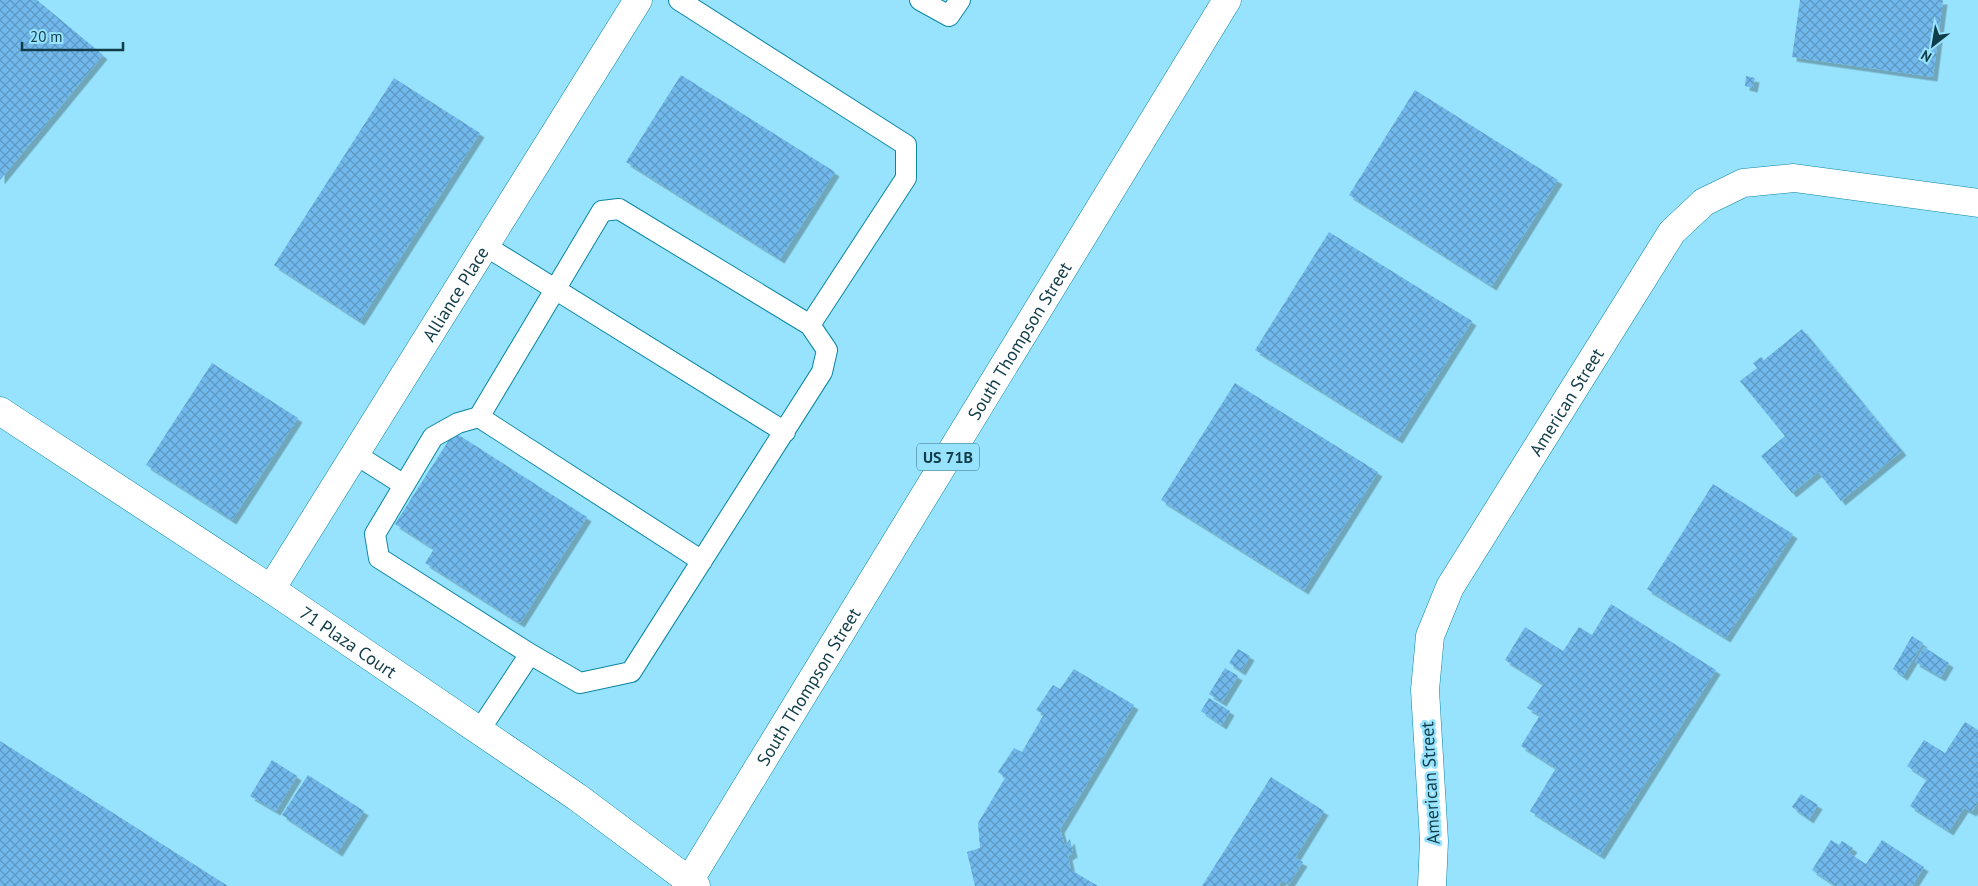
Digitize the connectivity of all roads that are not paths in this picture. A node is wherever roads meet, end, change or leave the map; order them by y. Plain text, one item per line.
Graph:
1 (638, 0) edge
2 (679, 0) edge
3 (920, 0) edge
4 (960, 0) edge
5 (1227, 0) edge
6 (1978, 203) edge
7 (484, 245) junction
8 (556, 288) junction
9 (810, 325) junction
10 (0, 411) edge
11 (479, 417) junction
12 (785, 432) junction
13 (355, 454) junction
14 (404, 485) junction
15 (702, 560) junction
16 (271, 589) junction
17 (530, 654) junction
18 (479, 731) junction
19 (691, 884) edge
20 (1432, 886) edge

1 - 7 main road, Alliance Place
2 - 9 lane
3 - 4 lane
5 - 19 main road, South Thompson Street / US 71B
6 - 20 main road, American Street
7 - 8 lane
7 - 13 main road, Alliance Place
8 - 9 lane
8 - 11 lane
8 - 12 lane
9 - 12 lane
10 - 16 main road, 71 Plaza Court
11 - 14 lane
11 - 15 lane
12 - 15 lane
13 - 14 lane
13 - 16 main road, Alliance Place
14 - 17 lane
15 - 17 lane
16 - 18 main road, 71 Plaza Court
17 - 18 lane
18 - 19 main road, 71 Plaza Court

